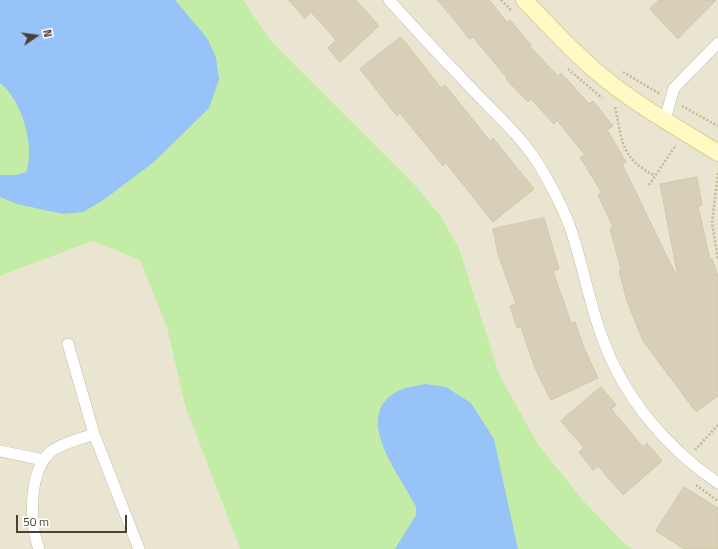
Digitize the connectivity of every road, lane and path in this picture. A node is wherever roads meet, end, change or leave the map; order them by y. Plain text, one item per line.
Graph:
1 (389, 0) edge
2 (527, 1) edge
3 (718, 44) edge
4 (617, 68) dead end
5 (670, 100) junction
6 (615, 107) dead end
7 (665, 119) junction
8 (718, 126) edge
9 (676, 145) dead end
10 (718, 154) edge
11 (718, 173) edge
12 (656, 176) junction
13 (649, 185) dead end
14 (718, 260) edge
15 (68, 344) dead end
16 (718, 425) edge
17 (94, 434) junction
18 (0, 451) edge
19 (687, 459) junction
20 (43, 460) junction
21 (692, 481) dead end
22 (718, 483) edge
23 (718, 501) edge
24 (39, 549) edge
25 (139, 549) edge

1 - 19 street
2 - 7 street
3 - 5 street
4 - 5 path
5 - 7 street
5 - 8 path
6 - 12 path
7 - 10 street
9 - 12 path
11 - 14 path
12 - 13 path
15 - 17 street
16 - 19 path
17 - 20 street
17 - 25 street
18 - 20 street
19 - 22 street
20 - 24 street
21 - 23 path

